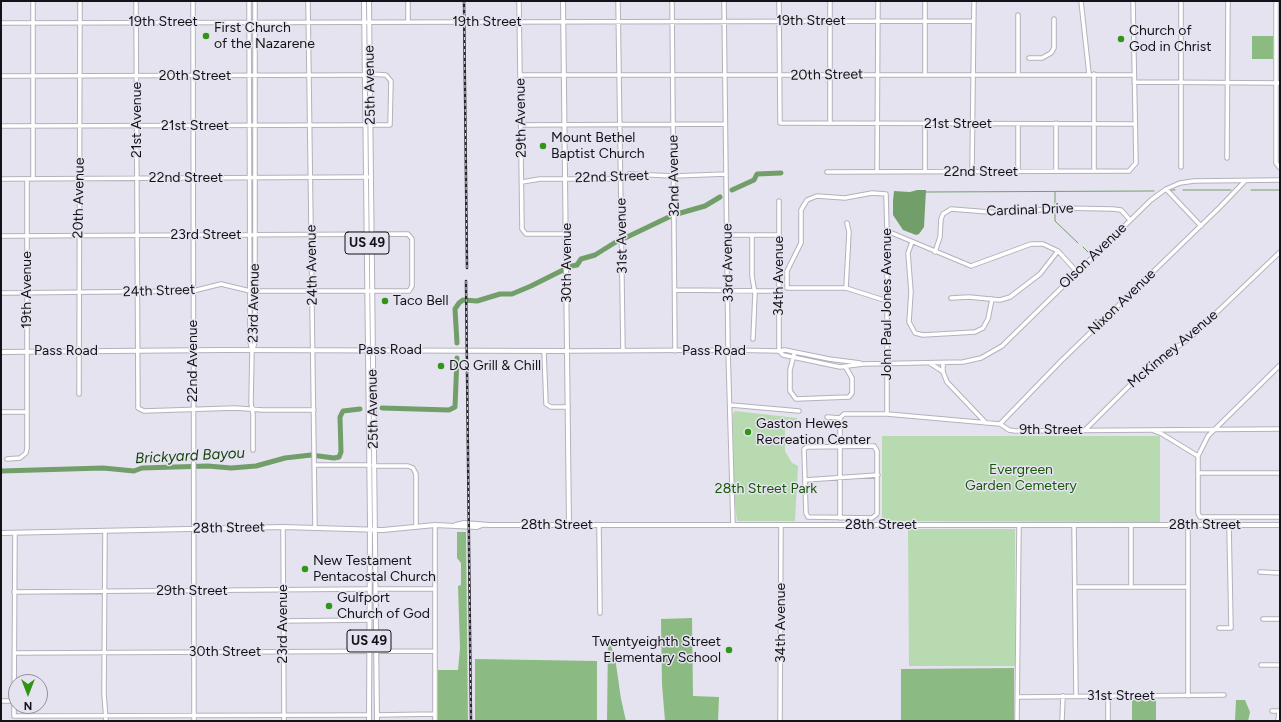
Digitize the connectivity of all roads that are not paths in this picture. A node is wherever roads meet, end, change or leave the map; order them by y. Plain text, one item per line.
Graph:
1 (33, 1) edge
2 (80, 1) edge
3 (136, 1) edge
4 (193, 1) edge
5 (249, 1) edge
6 (255, 1) edge
7 (308, 1) edge
8 (364, 1) edge
9 (368, 1) edge
10 (408, 1) edge
11 (519, 1) edge
12 (563, 1) edge
13 (618, 1) edge
14 (672, 1) edge
15 (724, 1) edge
16 (779, 1) edge
17 (830, 1) edge
18 (878, 1) edge
19 (925, 1) edge
20 (974, 1) edge
21 (1081, 1) edge
22 (1133, 1) edge
23 (1181, 1) edge
24 (1228, 1) edge
25 (1276, 1) edge
26 (1018, 15) dead end
27 (1054, 19) dead end
28 (830, 21) junction
29 (878, 21) junction
30 (925, 21) junction
31 (973, 21) junction
32 (136, 22) junction
33 (193, 22) junction
34 (250, 22) junction
35 (256, 22) junction
36 (308, 22) junction
37 (366, 22) junction
38 (408, 22) junction
39 (519, 22) junction
40 (564, 22) junction
41 (618, 22) junction
42 (672, 22) junction
43 (724, 22) junction
44 (779, 22) junction
45 (1, 23) edge
46 (33, 23) junction
47 (80, 23) junction
48 (1029, 58) dead end
49 (367, 74) junction
50 (830, 74) junction
51 (878, 74) junction
52 (925, 74) junction
53 (972, 74) junction
54 (1018, 74) junction
55 (1088, 74) junction
56 (1094, 74) junction
57 (309, 75) junction
58 (520, 75) junction
59 (565, 75) junction
60 (620, 75) junction
61 (672, 75) junction
62 (725, 75) junction
63 (780, 75) junction
64 (1134, 75) junction
65 (1, 76) edge
66 (33, 76) junction
67 (80, 76) junction
68 (136, 76) junction
69 (193, 76) junction
70 (250, 76) junction
71 (255, 76) junction
72 (1134, 82) junction
73 (1181, 83) junction
74 (1228, 83) junction
75 (1278, 83) edge
76 (830, 123) junction
77 (878, 123) junction
78 (1095, 123) junction
79 (673, 124) junction
80 (725, 124) junction
81 (925, 124) junction
82 (972, 124) junction
83 (1018, 124) junction
84 (1056, 124) junction
85 (1135, 124) junction
86 (310, 125) junction
87 (368, 125) junction
88 (390, 125) joint
89 (521, 125) junction
90 (565, 125) junction
91 (620, 125) junction
92 (647, 125) junction
93 (1, 126) edge
94 (33, 126) junction
95 (80, 126) junction
96 (137, 126) junction
97 (193, 126) junction
98 (250, 126) junction
99 (255, 126) junction
100 (647, 130) dead end
101 (1228, 158) dead end
102 (1181, 167) dead end
103 (1279, 168) edge
104 (1056, 171) junction
105 (1094, 171) junction
106 (827, 172) dead end
107 (877, 172) junction
108 (925, 172) junction
109 (972, 172) junction
110 (1018, 172) junction
111 (726, 174) junction
112 (674, 176) junction
113 (368, 177) junction
114 (28, 178) junction
115 (33, 178) junction
116 (79, 178) junction
117 (137, 178) junction
118 (193, 178) junction
119 (250, 178) junction
120 (255, 178) junction
121 (310, 178) junction
122 (621, 178) junction
123 (1, 179) edge
124 (566, 179) junction
125 (1280, 180) edge
126 (1245, 181) junction
127 (522, 182) junction
128 (1166, 189) junction
129 (779, 201) dead end
130 (1130, 220) junction
131 (847, 224) dead end
132 (1201, 226) junction
133 (887, 231) junction
134 (250, 234) junction
135 (255, 234) junction
136 (310, 234) junction
137 (369, 234) junction
138 (567, 234) junction
139 (78, 235) junction
140 (137, 235) junction
141 (193, 235) junction
142 (728, 235) junction
143 (752, 235) junction
144 (779, 235) junction
145 (1, 236) edge
146 (27, 236) junction
147 (912, 242) junction
148 (935, 252) junction
149 (1058, 252) junction
150 (1280, 252) edge
151 (1076, 272) junction
152 (846, 288) junction
153 (411, 289) joint
154 (675, 290) junction
155 (729, 290) junction
156 (754, 290) junction
157 (779, 290) junction
158 (250, 291) junction
159 (255, 291) junction
160 (312, 291) junction
161 (370, 291) junction
162 (79, 292) junction
163 (137, 292) junction
164 (193, 292) junction
165 (1, 293) edge
166 (27, 293) junction
167 (951, 298) dead end
168 (992, 299) junction
169 (887, 301) junction
170 (753, 339) dead end
171 (252, 350) junction
172 (313, 350) junction
173 (370, 350) junction
174 (675, 350) junction
175 (728, 350) junction
176 (27, 351) junction
177 (79, 351) junction
178 (137, 351) junction
179 (193, 351) junction
180 (544, 351) junction
181 (567, 351) junction
182 (623, 351) junction
183 (1, 352) edge
184 (779, 352) junction
185 (794, 352) junction
186 (793, 357) junction
187 (819, 357) junction
188 (818, 363) junction
189 (888, 363) junction
190 (928, 363) junction
191 (943, 363) junction
192 (863, 364) junction
193 (1280, 365) edge
194 (845, 366) junction
195 (943, 372) junction
196 (79, 394) dead end
197 (731, 405) junction
198 (568, 407) junction
199 (252, 409) junction
200 (314, 410) junction
201 (193, 411) junction
202 (1, 412) edge
203 (27, 412) junction
204 (799, 412) dead end
205 (887, 414) junction
206 (827, 417) dead end
207 (840, 418) junction
208 (986, 423) junction
209 (1000, 424) junction
210 (1150, 429) junction
211 (1215, 429) junction
212 (1280, 429) edge
213 (1085, 430) junction
214 (840, 446) junction
215 (253, 450) dead end
216 (1198, 456) junction
217 (7, 459) dead end
218 (314, 464) junction
219 (372, 466) junction
220 (1198, 473) junction
221 (1280, 473) edge
222 (878, 475) junction
223 (840, 477) junction
224 (805, 480) junction
225 (1280, 517) edge
226 (840, 518) junction
227 (435, 525) junction
228 (569, 525) junction
229 (599, 525) junction
230 (733, 525) junction
231 (781, 525) junction
232 (1074, 525) junction
233 (1131, 525) junction
234 (1188, 525) junction
235 (1229, 525) junction
236 (1280, 525) edge
237 (1019, 526) junction
238 (283, 527) junction
239 (416, 527) junction
240 (315, 528) junction
241 (193, 529) junction
242 (370, 529) junction
243 (375, 529) junction
244 (105, 531) junction
245 (1, 533) edge
246 (15, 533) junction
247 (1260, 572) dead end
248 (1280, 573) edge
249 (1075, 587) junction
250 (1131, 587) junction
251 (1188, 587) junction
252 (369, 589) junction
253 (376, 589) junction
254 (435, 589) junction
255 (283, 590) junction
256 (104, 591) junction
257 (194, 591) junction
258 (14, 592) junction
259 (600, 613) dead end
260 (1263, 619) dead end
261 (1280, 619) edge
262 (369, 620) junction
263 (284, 621) junction
264 (1219, 628) dead end
265 (435, 651) junction
266 (194, 652) junction
267 (284, 652) junction
268 (369, 652) junction
269 (377, 652) junction
270 (14, 653) junction
271 (104, 653) junction
272 (1261, 665) dead end
273 (1280, 665) edge
274 (14, 674) edge
275 (1224, 695) dead end
276 (1063, 696) junction
277 (1076, 696) junction
278 (1108, 696) junction
279 (1188, 696) junction
280 (1018, 697) junction
281 (1272, 711) dead end
282 (1279, 711) edge
283 (14, 714) edge
284 (435, 714) junction
285 (106, 715) junction
286 (194, 715) junction
287 (284, 715) junction
288 (369, 715) junction
289 (377, 715) junction
290 (106, 721) edge
291 (194, 721) edge
292 (284, 721) edge
293 (369, 721) edge
294 (377, 721) edge
295 (435, 721) edge
296 (780, 721) edge
297 (1018, 721) edge
298 (1062, 721) edge
299 (1108, 721) edge
300 (1278, 721) edge

1 - 46 street
2 - 47 street, 20th Avenue
3 - 32 street, 21st Avenue
4 - 33 street, 22nd Avenue
5 - 34 street, 23rd Avenue
6 - 35 street, 23rd Avenue
7 - 36 street, 24th Avenue
8 - 37 main road, 25th Avenue / US 49
9 - 37 main road, 25th Avenue / US 49
10 - 38 street
11 - 39 street, 29th Avenue
12 - 40 main road, 30th Avenue
13 - 41 street, 31st Avenue
14 - 42 street, 32nd Avenue
15 - 43 street, 33rd Avenue
16 - 44 street
17 - 28 street
18 - 29 street
19 - 30 street
20 - 31 street
21 - 55 street
22 - 64 street
23 - 73 street
24 - 74 street
25 - 75 street
26 - 54 street
27 - 48 street
28 - 29 street, 19th Street
28 - 44 street, 19th Street
28 - 50 street
29 - 30 street, 19th Street
29 - 51 street
30 - 31 street, 19th Street
30 - 52 street
31 - 53 street
32 - 33 street, 19th Street
32 - 47 street, 19th Street
32 - 68 street, 21st Avenue
33 - 34 street, 19th Street
33 - 69 street, 22nd Avenue
34 - 35 street, 19th Street
34 - 70 street, 23rd Avenue
35 - 36 street, 19th Street
35 - 71 street, 23rd Avenue
36 - 37 street, 19th Street
36 - 57 street, 24th Avenue
37 - 38 street, 19th Street
37 - 49 main road, 25th Avenue / US 49
38 - 39 street, 19th Street
39 - 40 street, 19th Street
39 - 58 street, 29th Avenue
40 - 41 street, 19th Street
40 - 59 main road, 30th Avenue
41 - 42 street, 19th Street
41 - 60 street, 31st Avenue
42 - 43 street, 19th Street
42 - 61 street, 32nd Avenue
43 - 44 street, 19th Street
43 - 62 street, 33rd Avenue
44 - 63 street
45 - 46 street, 19th Street
46 - 47 street, 19th Street
46 - 66 street
47 - 67 street, 20th Avenue
49 - 57 street, 20th Street
49 - 87 main road, 25th Avenue / US 49
49 - 88 street, 20th Street
50 - 51 street, 20th Street
50 - 63 street, 20th Street
50 - 76 street
51 - 52 street, 20th Street
51 - 77 street
52 - 53 street, 20th Street
53 - 54 street, 20th Street
53 - 82 street
54 - 55 street, 20th Street
55 - 56 street, 20th Street
56 - 64 street, 20th Street
56 - 78 street
57 - 71 street, 20th Street
57 - 86 street, 24th Avenue
58 - 59 street, 20th Street
58 - 89 street, 29th Avenue
59 - 60 street, 20th Street
59 - 90 main road, 30th Avenue
60 - 61 street, 20th Street
60 - 91 street, 31st Avenue
61 - 62 street, 20th Street
61 - 79 street, 32nd Avenue
62 - 63 street, 20th Street
62 - 80 street, 33rd Avenue
63 - 76 street, 21st Street
64 - 72 street
65 - 66 street, 20th Street
66 - 67 street, 20th Street
66 - 94 street
67 - 68 street, 20th Street
67 - 95 street, 20th Avenue
68 - 69 street, 20th Street
68 - 96 street, 21st Avenue
69 - 70 street, 20th Street
69 - 97 street, 22nd Avenue
70 - 71 street, 20th Street
70 - 98 street, 23rd Avenue
71 - 99 street, 23rd Avenue
72 - 73 street
72 - 85 street
73 - 74 street
73 - 102 street
74 - 75 street
74 - 101 street
75 - 103 street
76 - 77 street, 21st Street
77 - 81 street, 21st Street
77 - 107 street
78 - 84 street, 21st Street
78 - 85 street, 21st Street
78 - 105 street
79 - 80 street
79 - 92 street
79 - 112 street, 32nd Avenue
80 - 111 street, 33rd Avenue
81 - 82 street, 21st Street
81 - 108 street
82 - 83 street, 21st Street
82 - 109 street
83 - 84 street, 21st Street
83 - 110 street
84 - 104 street
85 - 105 street, 22nd Street
86 - 87 street, 21st Street
86 - 99 street, 21st Street
86 - 121 street, 24th Avenue
87 - 88 street, 21st Street
87 - 113 main road, 25th Avenue / US 49
89 - 90 street
89 - 127 street, 29th Avenue
90 - 91 street
90 - 124 main road, 30th Avenue
91 - 92 street
91 - 122 street, 31st Avenue
92 - 100 street
93 - 94 street, 21st Street
94 - 95 street, 21st Street
94 - 115 street
95 - 96 street, 21st Street
95 - 116 street, 20th Avenue
96 - 97 street, 21st Street
96 - 117 street, 21st Avenue
97 - 98 street, 21st Street
97 - 118 street, 22nd Avenue
98 - 99 street, 21st Street
98 - 119 street, 23rd Avenue
99 - 120 street, 23rd Avenue
104 - 105 street, 22nd Street
104 - 110 street, 22nd Street
106 - 107 street, 22nd Street
107 - 108 street, 22nd Street
108 - 109 street, 22nd Street
109 - 110 street, 22nd Street
111 - 112 street, 22nd Street
111 - 142 street, 33rd Avenue
112 - 122 street, 22nd Street
112 - 154 street, 32nd Avenue
113 - 121 street, 22nd Street
113 - 137 main road, 25th Avenue / US 49
114 - 115 street, 22nd Street
114 - 123 street, 22nd Street
114 - 146 street, 19th Avenue
115 - 116 street, 22nd Street
116 - 117 street, 22nd Street
116 - 139 street, 20th Avenue
117 - 118 street, 22nd Street
117 - 140 street, 21st Avenue
118 - 119 street, 22nd Street
118 - 141 street, 22nd Avenue
119 - 120 street, 22nd Street
119 - 134 street, 23rd Avenue
120 - 121 street, 22nd Street
120 - 135 street, 23rd Avenue
121 - 136 street, 24th Avenue
122 - 124 street, 22nd Street
122 - 182 street, 31st Avenue
124 - 127 street, 22nd Street
124 - 138 main road, 30th Avenue
125 - 126 street, Olson Avenue
126 - 128 street, Olson Avenue
126 - 132 street, Nixon Avenue
127 - 138 street, 29th Avenue
128 - 130 street, Olson Avenue
128 - 132 street
129 - 144 street, 34th Avenue
130 - 148 street, Cardinal Drive
130 - 151 street, Olson Avenue
131 - 152 street
132 - 209 street, Nixon Avenue
133 - 147 street
133 - 152 street, John Paul Jones Avenue
133 - 169 street, John Paul Jones Avenue
134 - 135 street, 23rd Street
134 - 141 street, 23rd Street
134 - 158 street, 23rd Avenue
135 - 136 street, 23rd Street
135 - 159 street, 23rd Avenue
136 - 137 street, 23rd Street
136 - 160 street, 24th Avenue
137 - 153 street, 23rd Street
137 - 161 main road, 25th Avenue / US 49
138 - 181 main road, 30th Avenue
139 - 140 street, 23rd Street
139 - 146 street, 23rd Street
139 - 162 street, 20th Avenue
140 - 141 street, 23rd Street
140 - 163 street, 21st Avenue
141 - 164 street, 22nd Avenue
142 - 143 street
142 - 155 street, 33rd Avenue
143 - 144 street
143 - 156 street
144 - 157 street, 34th Avenue
145 - 146 street, 23rd Street
146 - 166 street, 19th Avenue
147 - 148 street
147 - 168 street
148 - 149 street
149 - 151 street
149 - 168 street
150 - 213 street, McKinney Avenue
151 - 191 street, Olson Avenue
152 - 169 street
153 - 161 street, 24th Street
154 - 155 street
154 - 174 street, 32nd Avenue
155 - 156 street
155 - 175 street, 33rd Avenue
156 - 157 street
156 - 170 street
157 - 184 street, 34th Avenue
158 - 159 street, 24th Street
158 - 164 street, 24th Street
158 - 171 street, 23rd Avenue
159 - 160 street, 24th Street
159 - 171 street, 23rd Avenue
160 - 161 street, 24th Street
160 - 172 street, 24th Avenue
161 - 173 main road, 25th Avenue / US 49
162 - 163 street, 24th Street
162 - 166 street, 24th Street
162 - 177 street, 20th Avenue
163 - 164 street, 24th Street
163 - 178 street, 21st Avenue
164 - 179 street, 22nd Avenue
165 - 166 street, 24th Street
166 - 176 street, 19th Avenue
167 - 168 street
169 - 189 street, John Paul Jones Avenue
171 - 172 main road, Pass Road
171 - 179 main road, Pass Road
171 - 199 street
172 - 173 main road, Pass Road
172 - 200 street, 24th Avenue
173 - 180 main road, Pass Road
173 - 219 main road, 25th Avenue / US 49
174 - 175 street, Pass Road
174 - 182 street, Pass Road
175 - 184 street, Pass Road
175 - 197 street, 33rd Avenue
176 - 177 main road, Pass Road
176 - 183 main road, Pass Road
176 - 203 street, 19th Avenue
177 - 178 main road, Pass Road
177 - 196 street, 20th Avenue
178 - 179 main road, Pass Road
178 - 201 street, 21st Avenue
179 - 201 street, 22nd Avenue
180 - 181 main road, Pass Road
180 - 198 street
181 - 182 street, Pass Road
181 - 198 main road, 30th Avenue
184 - 185 street, Pass Road
184 - 186 street
185 - 186 street
185 - 187 street, Pass Road
186 - 188 street
186 - 194 street
187 - 188 street
187 - 192 street, Pass Road
188 - 194 street
189 - 190 street, Olson Avenue
189 - 192 street, Olson Avenue
189 - 205 street, John Paul Jones Avenue
190 - 191 street, Olson Avenue
190 - 195 street
191 - 195 street
192 - 194 street
193 - 211 street
195 - 208 street
197 - 204 street
197 - 230 street, 33rd Avenue
198 - 228 main road, 30th Avenue
199 - 200 street
199 - 201 street
199 - 215 street
200 - 218 street, 24th Avenue
201 - 241 street, 22nd Avenue
202 - 203 street
203 - 217 street, 19th Avenue
205 - 207 street, 9th Street
205 - 208 street, 9th Street
206 - 207 street, 9th Street
207 - 214 street
208 - 209 street, 9th Street
209 - 213 street, 9th Street
210 - 211 street, 9th Street
210 - 213 street, 9th Street
210 - 216 street
211 - 212 street, 9th Street
211 - 216 street
214 - 222 street
214 - 223 street
214 - 224 street
216 - 220 street
218 - 219 street
218 - 240 street, 24th Avenue
219 - 239 street
219 - 242 main road, 25th Avenue / US 49
219 - 243 main road, 25th Avenue / US 49
220 - 221 street
220 - 225 street
222 - 223 street
222 - 226 street
223 - 224 street
223 - 226 street
224 - 226 street
227 - 228 main road, 28th Street
227 - 239 main road, 28th Street
227 - 254 street
228 - 229 main road, 28th Street
229 - 230 main road, 28th Street
229 - 259 street
230 - 231 main road, 28th Street
231 - 237 main road, 28th Street
231 - 296 street, 34th Avenue
232 - 233 main road, 28th Street
232 - 237 main road, 28th Street
232 - 249 street
233 - 234 main road, 28th Street
233 - 250 street
234 - 235 main road, 28th Street
234 - 251 street
235 - 236 main road, 28th Street
235 - 264 street
237 - 280 street
238 - 240 main road, 28th Street
238 - 241 main road, 28th Street
238 - 255 street, 23rd Avenue
239 - 243 main road, 28th Street
240 - 242 main road, 28th Street
241 - 244 main road, 28th Street
241 - 257 street, 22nd Avenue
242 - 243 main road, 28th Street
242 - 252 main road, 25th Avenue / US 49
243 - 253 main road, 25th Avenue / US 49
244 - 246 main road, 28th Street
244 - 256 street
245 - 246 main road, 28th Street
246 - 258 street
247 - 248 street
249 - 250 street
249 - 277 street
250 - 251 street
251 - 279 street
252 - 255 street, 29th Street
252 - 262 main road, 25th Avenue / US 49
253 - 254 street
253 - 269 main road, 25th Avenue / US 49
254 - 265 street
255 - 257 street, 29th Street
255 - 263 street, 23rd Avenue
256 - 257 street, 29th Street
256 - 258 street, 29th Street
256 - 271 street
257 - 266 street, 22nd Avenue
258 - 270 street
260 - 261 street
262 - 263 street
262 - 268 main road, 25th Avenue / US 49
263 - 267 street, 23rd Avenue
265 - 269 street, 30th Street
265 - 284 street
266 - 267 street, 30th Street
266 - 271 street, 30th Street
266 - 286 street, 22nd Avenue
267 - 268 street, 30th Street
267 - 287 street, 23rd Avenue
268 - 269 street, 30th Street
268 - 288 main road, 25th Avenue / US 49
269 - 289 main road, 25th Avenue / US 49
270 - 271 street, 30th Street
270 - 274 street
271 - 285 street
272 - 273 street
275 - 279 street, 31st Street
276 - 277 street, 31st Street
276 - 280 street, 31st Street
276 - 298 street
277 - 278 street, 31st Street
278 - 279 street, 31st Street
278 - 299 street
280 - 297 street
281 - 282 street
282 - 300 street
283 - 285 street
284 - 289 street
284 - 295 street
285 - 286 street
285 - 290 street
286 - 287 street
286 - 291 street, 22nd Avenue
287 - 288 street
287 - 292 street, 23rd Avenue
288 - 293 main road, 25th Avenue / US 49
289 - 294 main road, 25th Avenue / US 49

